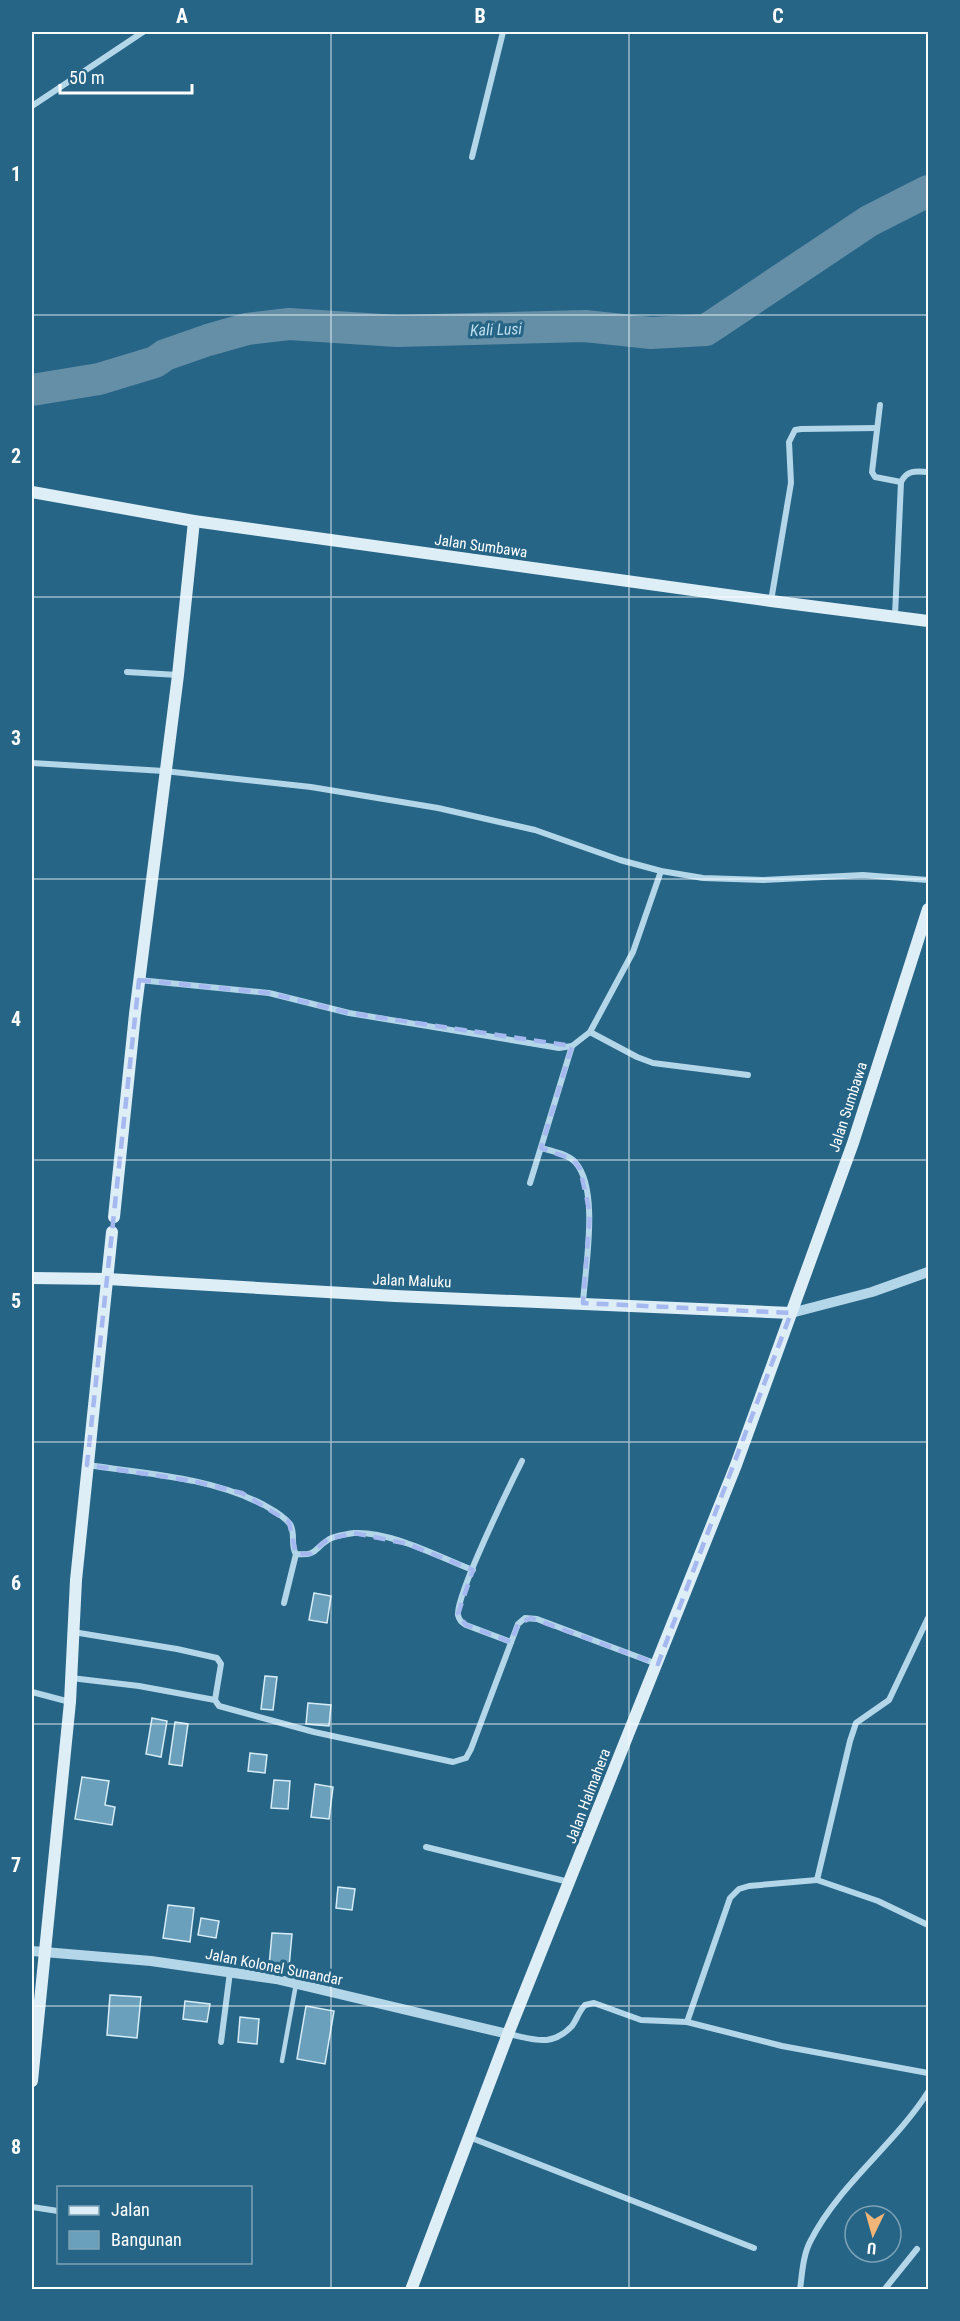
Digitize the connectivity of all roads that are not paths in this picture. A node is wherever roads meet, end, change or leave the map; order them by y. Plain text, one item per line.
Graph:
1 (143, 32) edge
2 (502, 32) edge
3 (32, 106) edge
4 (472, 157) dead end
5 (880, 405) dead end
6 (877, 428) junction
7 (928, 472) edge
8 (901, 482) junction
9 (32, 492) edge
10 (194, 521) junction
11 (771, 601) junction
12 (895, 616) junction
13 (928, 621) edge
14 (127, 672) dead end
15 (178, 675) junction
16 (32, 763) edge
17 (164, 771) junction
18 (661, 872) junction
19 (928, 880) edge
20 (928, 909) edge
21 (140, 980) junction
22 (590, 1032) junction
23 (572, 1046) junction
24 (748, 1075) dead end
25 (541, 1148) junction
26 (530, 1183) dead end
27 (114, 1217) joint
28 (112, 1232) joint
29 (928, 1272) edge
30 (32, 1278) edge
31 (108, 1279) junction
32 (583, 1303) junction
33 (791, 1313) junction
34 (522, 1461) dead end
35 (87, 1465) junction
36 (296, 1554) junction
37 (473, 1570) junction
38 (284, 1603) dead end
39 (928, 1618) edge
40 (73, 1632) junction
41 (511, 1642) junction
42 (657, 1664) junction
43 (71, 1678) junction
44 (32, 1692) edge
45 (215, 1700) junction
46 (70, 1702) junction
47 (426, 1847) dead end
48 (816, 1880) junction
49 (569, 1882) junction
50 (928, 1925) edge
51 (32, 1951) edge
52 (46, 1953) junction
53 (230, 1972) junction
54 (296, 1984) junction
55 (687, 2022) junction
56 (508, 2034) junction
57 (221, 2042) dead end
58 (282, 2061) dead end
59 (928, 2073) edge
60 (32, 2081) edge
61 (928, 2092) edge
62 (468, 2137) junction
63 (32, 2207) edge
64 (57, 2211) edge
65 (754, 2248) dead end
66 (917, 2249) dead end
67 (411, 2289) edge
68 (800, 2289) edge
69 (884, 2289) edge

1 - 3 street
2 - 4 street
5 - 6 street
6 - 8 street
6 - 11 street
7 - 8 street
8 - 12 street
9 - 10 main road, Jalan Sumbawa
10 - 11 main road, Jalan Sumbawa
10 - 15 main road
11 - 12 main road, Jalan Sumbawa
12 - 13 main road, Jalan Sumbawa
14 - 15 street
15 - 17 main road
16 - 17 street
17 - 18 street
17 - 21 main road
18 - 19 street
18 - 22 street
20 - 33 main road, Jalan Sumbawa
21 - 23 street
21 - 27 main road
22 - 23 street
22 - 24 street
23 - 25 street
25 - 26 street
25 - 32 street
27 - 28 street
28 - 31 main road
29 - 33 street
30 - 31 main road, Jalan Maluku
31 - 32 main road, Jalan Maluku
31 - 35 main road
32 - 33 main road, Jalan Maluku
33 - 42 main road, Jalan Halmahera
34 - 37 street
35 - 36 street
35 - 40 main road
36 - 37 street
36 - 38 street
37 - 41 street
39 - 48 street
40 - 43 main road
40 - 45 street
41 - 42 street
41 - 45 street
42 - 49 main road, Jalan Halmahera
43 - 45 street
43 - 46 main road
44 - 46 street
46 - 52 main road
47 - 49 street
48 - 50 street
48 - 55 street
49 - 56 main road, Jalan Halmahera
51 - 52 street, Jalan Kolonel Sunandar
52 - 53 street, Jalan Kolonel Sunandar
52 - 60 main road
53 - 54 street, Jalan Kolonel Sunandar
53 - 57 street
54 - 56 street, Jalan Kolonel Sunandar
54 - 58 lane
55 - 56 street
55 - 59 street
56 - 62 main road, Jalan Halmahera
61 - 68 street
62 - 65 street
62 - 67 main road, Jalan Halmahera
63 - 64 street
66 - 69 street

